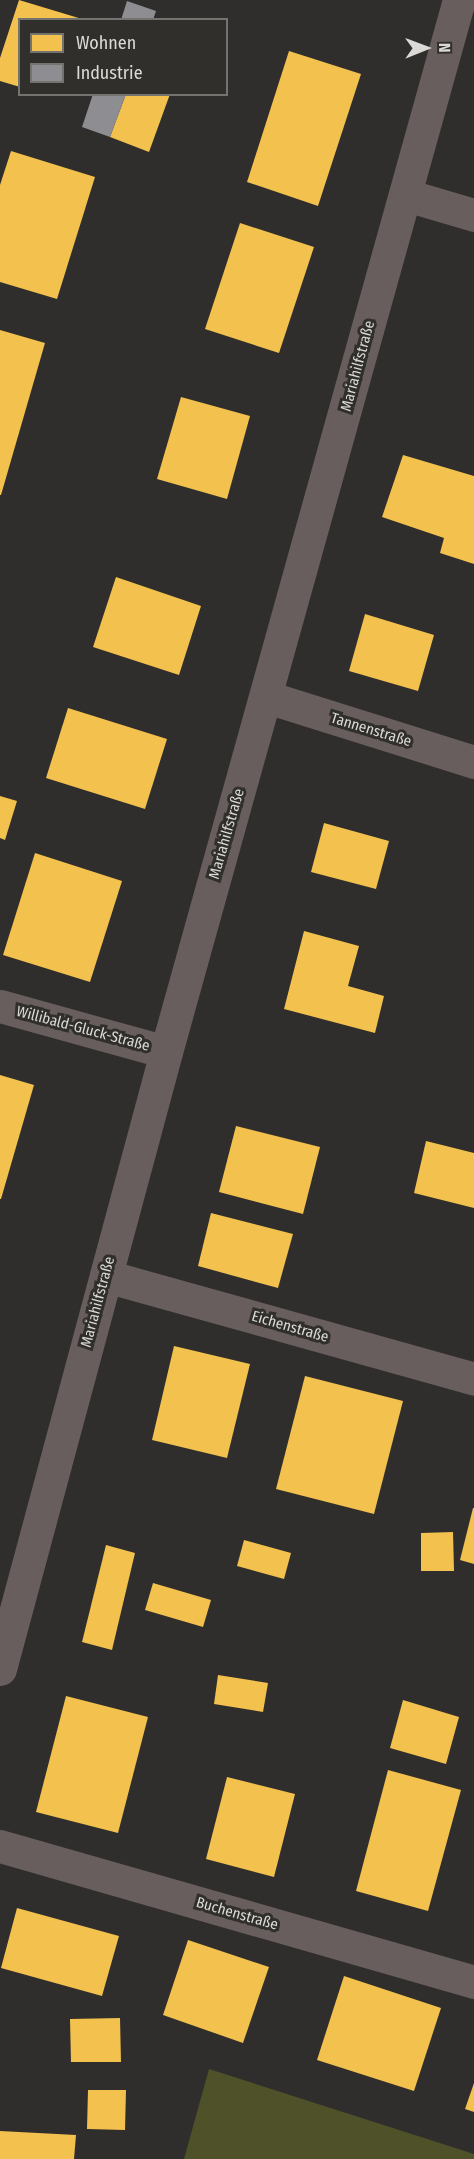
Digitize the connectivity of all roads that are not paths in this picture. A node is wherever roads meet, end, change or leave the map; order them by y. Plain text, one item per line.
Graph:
1 (459, 0) edge
2 (406, 195) junction
3 (474, 214) edge
4 (267, 697) junction
5 (474, 762) edge
6 (0, 1006) edge
7 (166, 1052) junction
8 (105, 1276) junction
9 (474, 1379) edge
10 (0, 1669) edge
11 (0, 1845) edge
12 (474, 1982) edge

1 - 2 street, Mariahilfstraße
2 - 3 street
2 - 4 street, Mariahilfstraße
4 - 5 street, Tannenstraße
4 - 7 street, Mariahilfstraße
6 - 7 street, Willibald-Gluck-Straße
7 - 8 street, Mariahilfstraße
8 - 9 street, Eichenstraße
8 - 10 street, Mariahilfstraße
11 - 12 street, Buchenstraße

